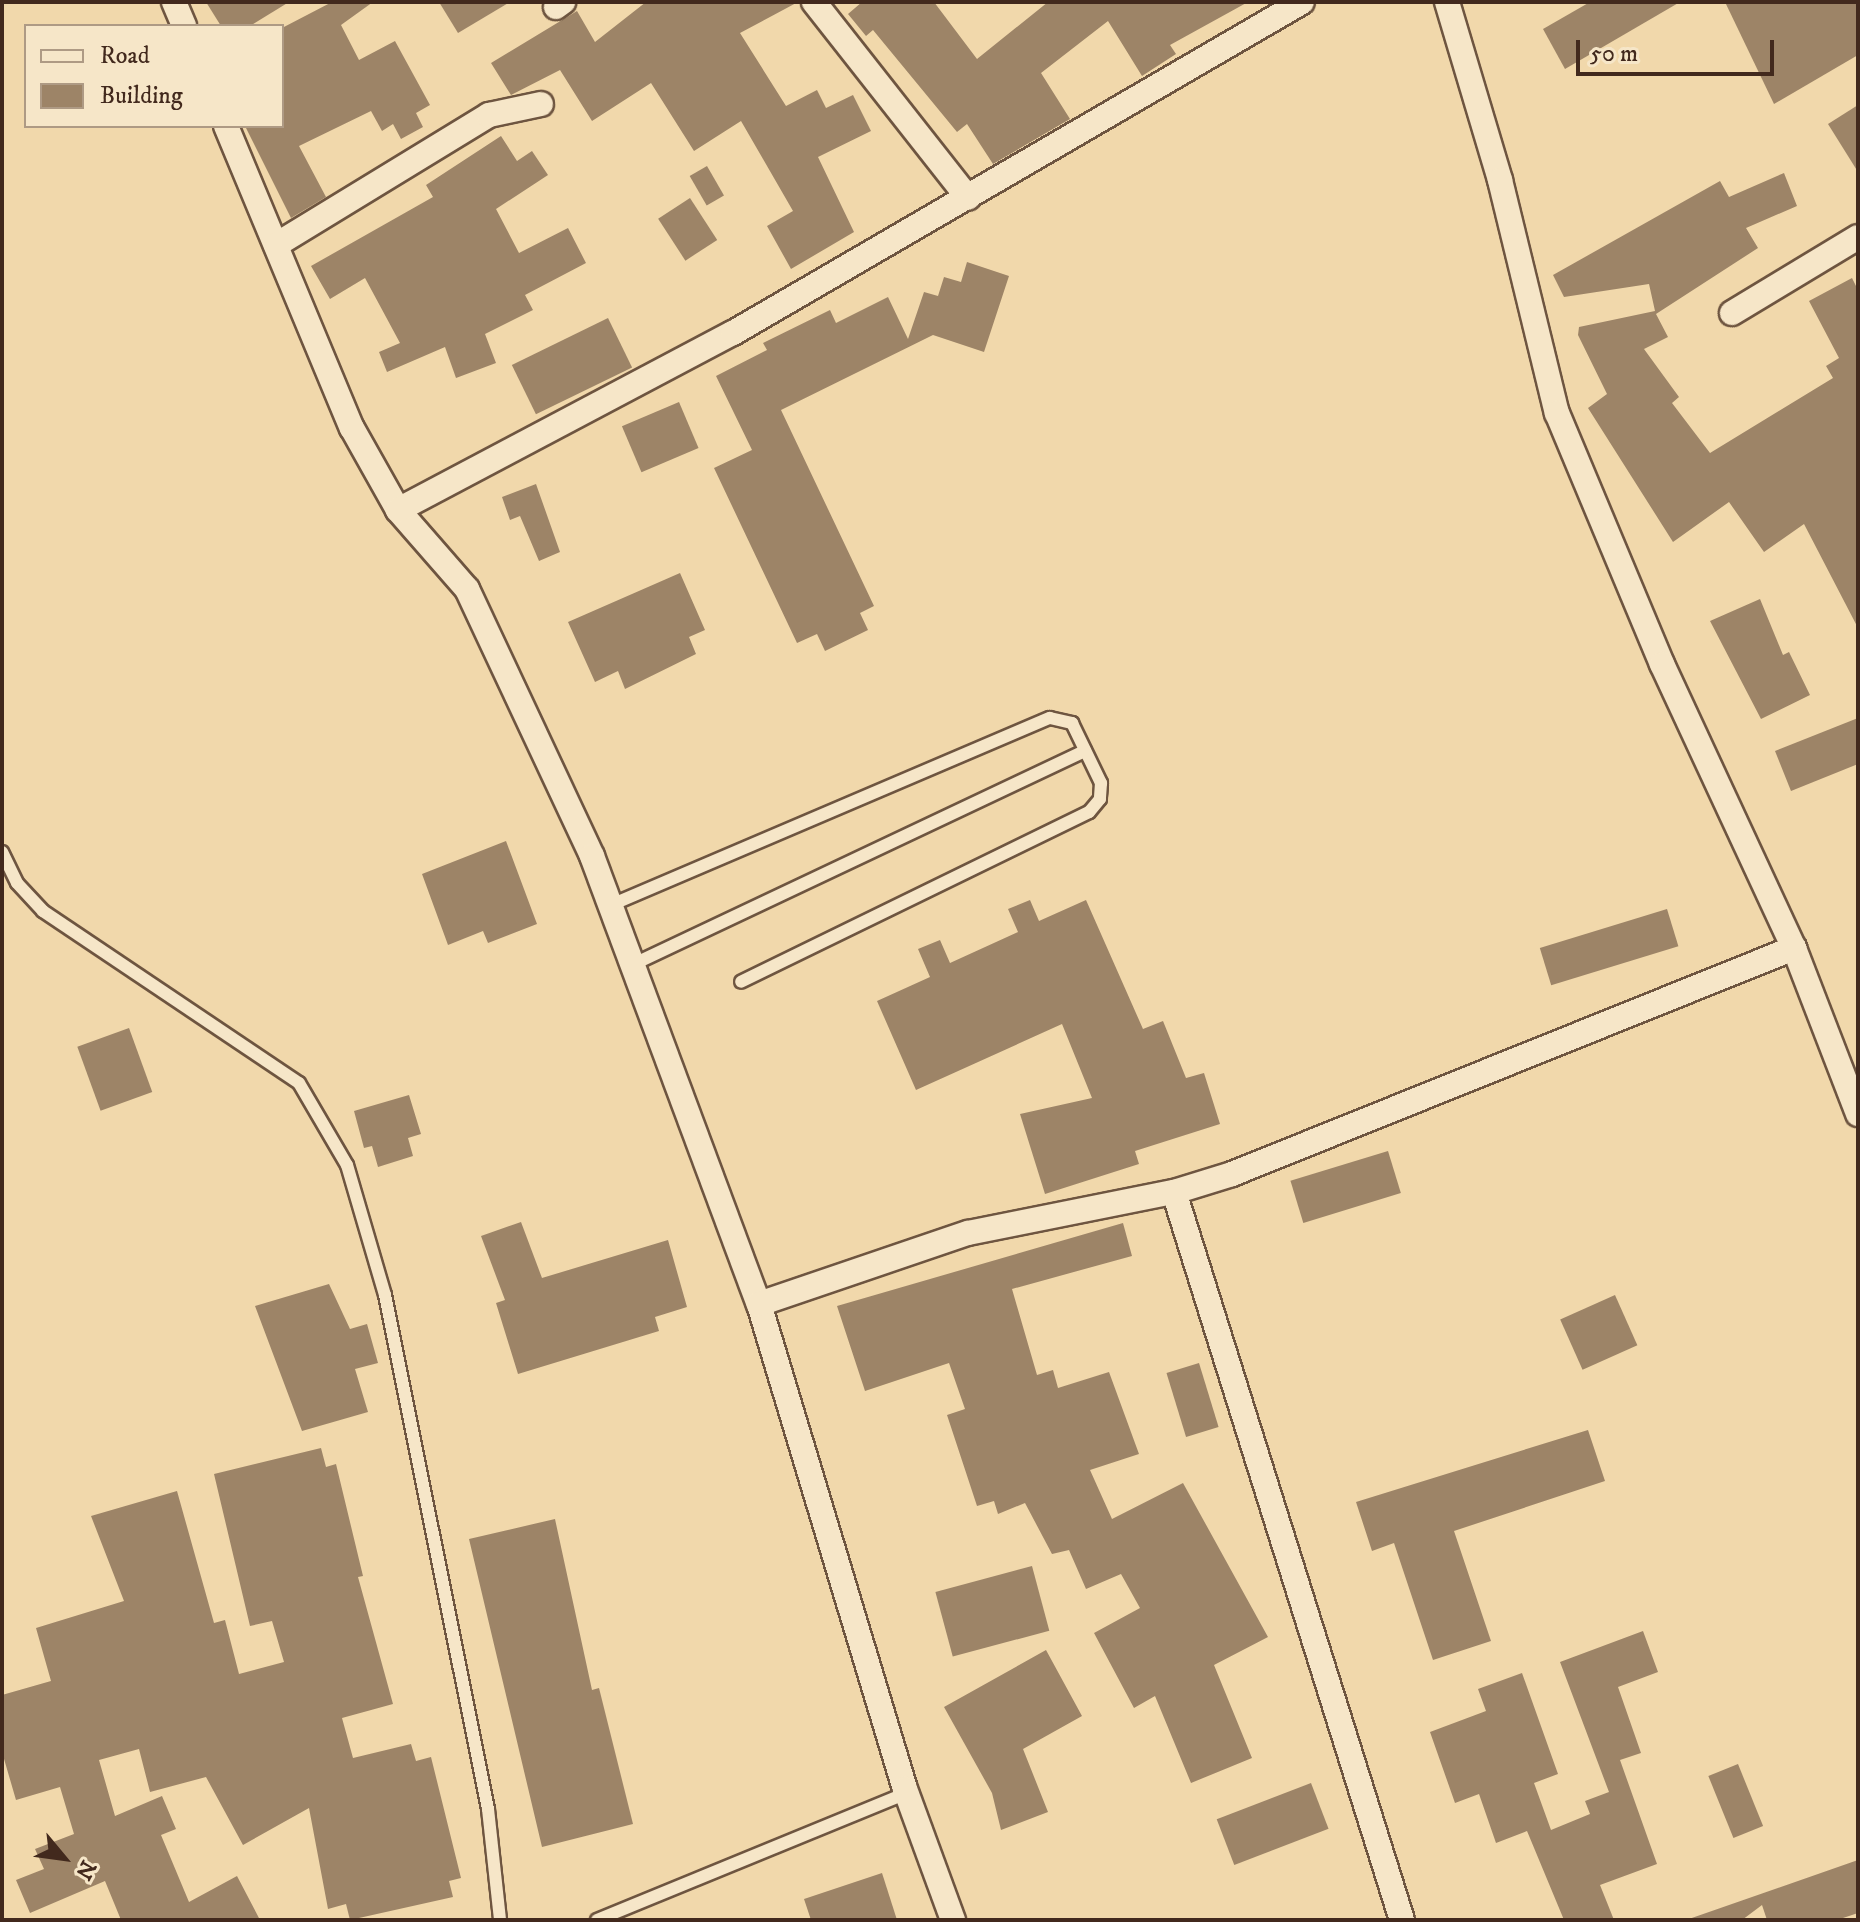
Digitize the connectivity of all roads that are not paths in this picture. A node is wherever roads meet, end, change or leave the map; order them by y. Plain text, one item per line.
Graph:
1 (174, 2) edge
2 (814, 2) edge
3 (1302, 2) edge
4 (1447, 2) edge
5 (183, 24) edge
6 (541, 104) dead end
7 (227, 128) edge
8 (968, 198) junction
9 (1856, 244) edge
10 (276, 245) junction
11 (1732, 313) dead end
12 (398, 510) junction
13 (1085, 751) junction
14 (2, 852) edge
15 (611, 905) junction
16 (1794, 948) junction
17 (634, 964) junction
18 (741, 982) dead end
19 (1858, 1114) edge
20 (1174, 1192) junction
21 (759, 1304) junction
22 (907, 1793) junction
23 (500, 1920) edge
24 (597, 1920) edge
25 (953, 1920) edge
26 (1402, 1920) edge

1 - 5 street
2 - 8 street
3 - 8 street
4 - 16 street
6 - 10 street
7 - 10 street
8 - 12 street
9 - 11 street
10 - 12 street
12 - 15 street
13 - 15 lane
13 - 17 lane
13 - 18 lane
14 - 23 lane
15 - 17 street
16 - 19 street
16 - 20 street
17 - 21 street
20 - 21 street
20 - 26 street
21 - 22 street
22 - 24 lane
22 - 25 street

